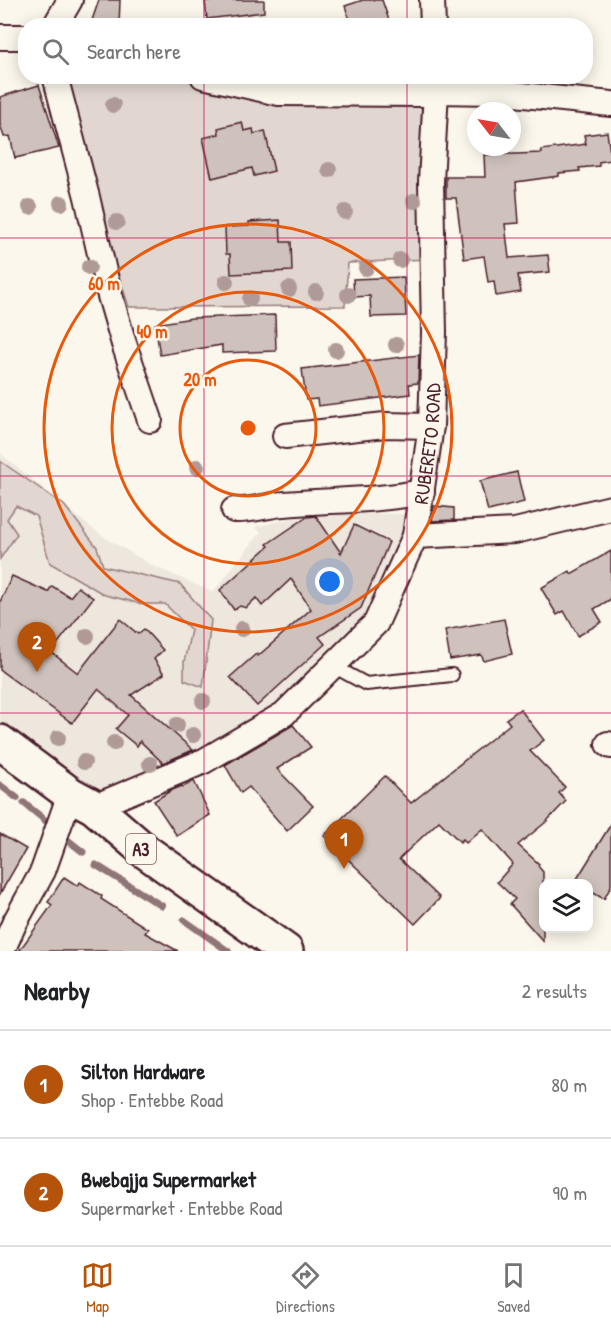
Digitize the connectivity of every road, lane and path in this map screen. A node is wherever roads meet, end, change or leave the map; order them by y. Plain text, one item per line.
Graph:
1 (70, 0) edge
2 (432, 0) edge
3 (60, 18) edge
4 (433, 18) edge
5 (0, 37) edge
6 (18, 37) edge
7 (57, 84) edge
8 (239, 84) edge
9 (436, 84) edge
10 (611, 104) edge
11 (150, 420) dead end
12 (431, 426) junction
13 (285, 436) dead end
14 (422, 492) junction
15 (611, 508) edge
16 (234, 510) dead end
17 (415, 536) junction
18 (333, 666) junction
19 (452, 675) dead end
20 (0, 742) edge
21 (82, 800) junction
22 (2, 951) edge
23 (286, 951) edge

1 - 3 street
2 - 4 street
5 - 6 street
7 - 11 street
8 - 9 street
9 - 10 street
9 - 12 street, RUBERETO ROAD
12 - 13 street
12 - 14 street, RUBERETO ROAD
14 - 16 street
14 - 17 street, RUBERETO ROAD
15 - 17 street
17 - 18 street, RUBERETO ROAD
18 - 19 lane
18 - 21 street, RUBERETO ROAD
20 - 21 main road, A3
21 - 22 street
21 - 23 main road, A3

